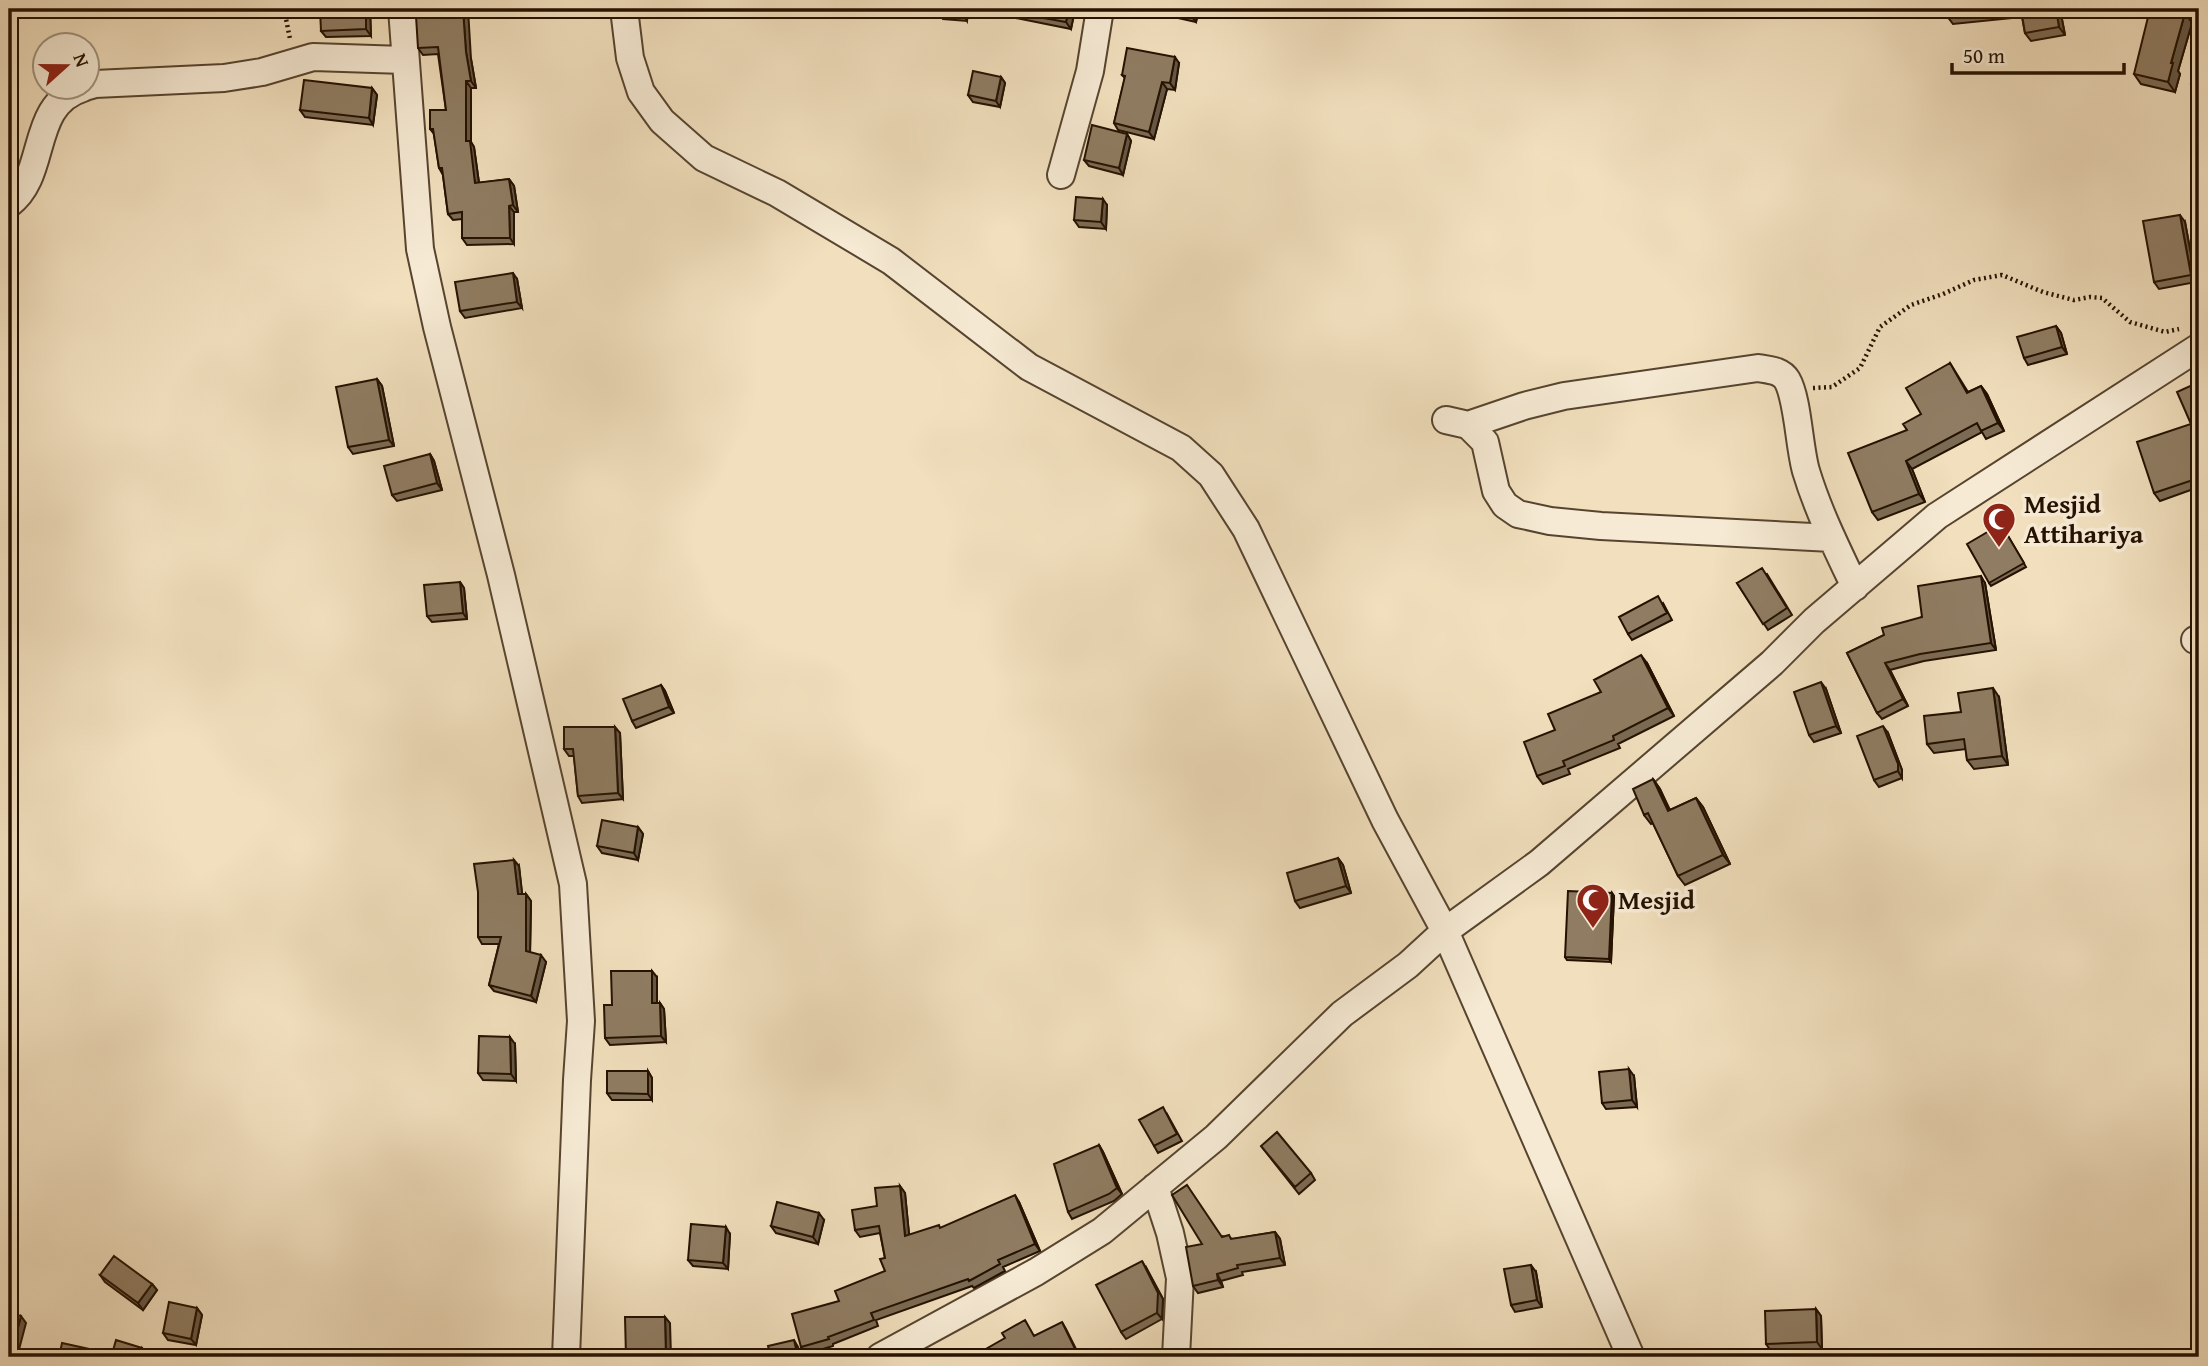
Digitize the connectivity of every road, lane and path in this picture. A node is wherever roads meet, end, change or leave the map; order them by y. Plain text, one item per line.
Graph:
1 (284, 9) edge
2 (402, 9) edge
3 (624, 9) edge
4 (1100, 9) edge
5 (404, 60) junction
6 (295, 61) junction
7 (102, 84) edge
8 (58, 102) edge
9 (1062, 175) dead end
10 (9, 204) edge
11 (2194, 338) edge
12 (1791, 390) junction
13 (1832, 538) junction
14 (1854, 587) junction
15 (1445, 931) junction
16 (1155, 1187) junction
17 (566, 1357) edge
18 (880, 1357) edge
19 (1176, 1357) edge
20 (1632, 1357) edge

1 - 6 path
2 - 5 street
3 - 15 street
4 - 9 street
5 - 6 street
5 - 17 street
6 - 7 street
8 - 10 street
11 - 12 path
11 - 14 street
12 - 13 street
12 - 13 street
13 - 14 street
14 - 15 street
15 - 16 street
15 - 20 street
16 - 18 street
16 - 19 street

